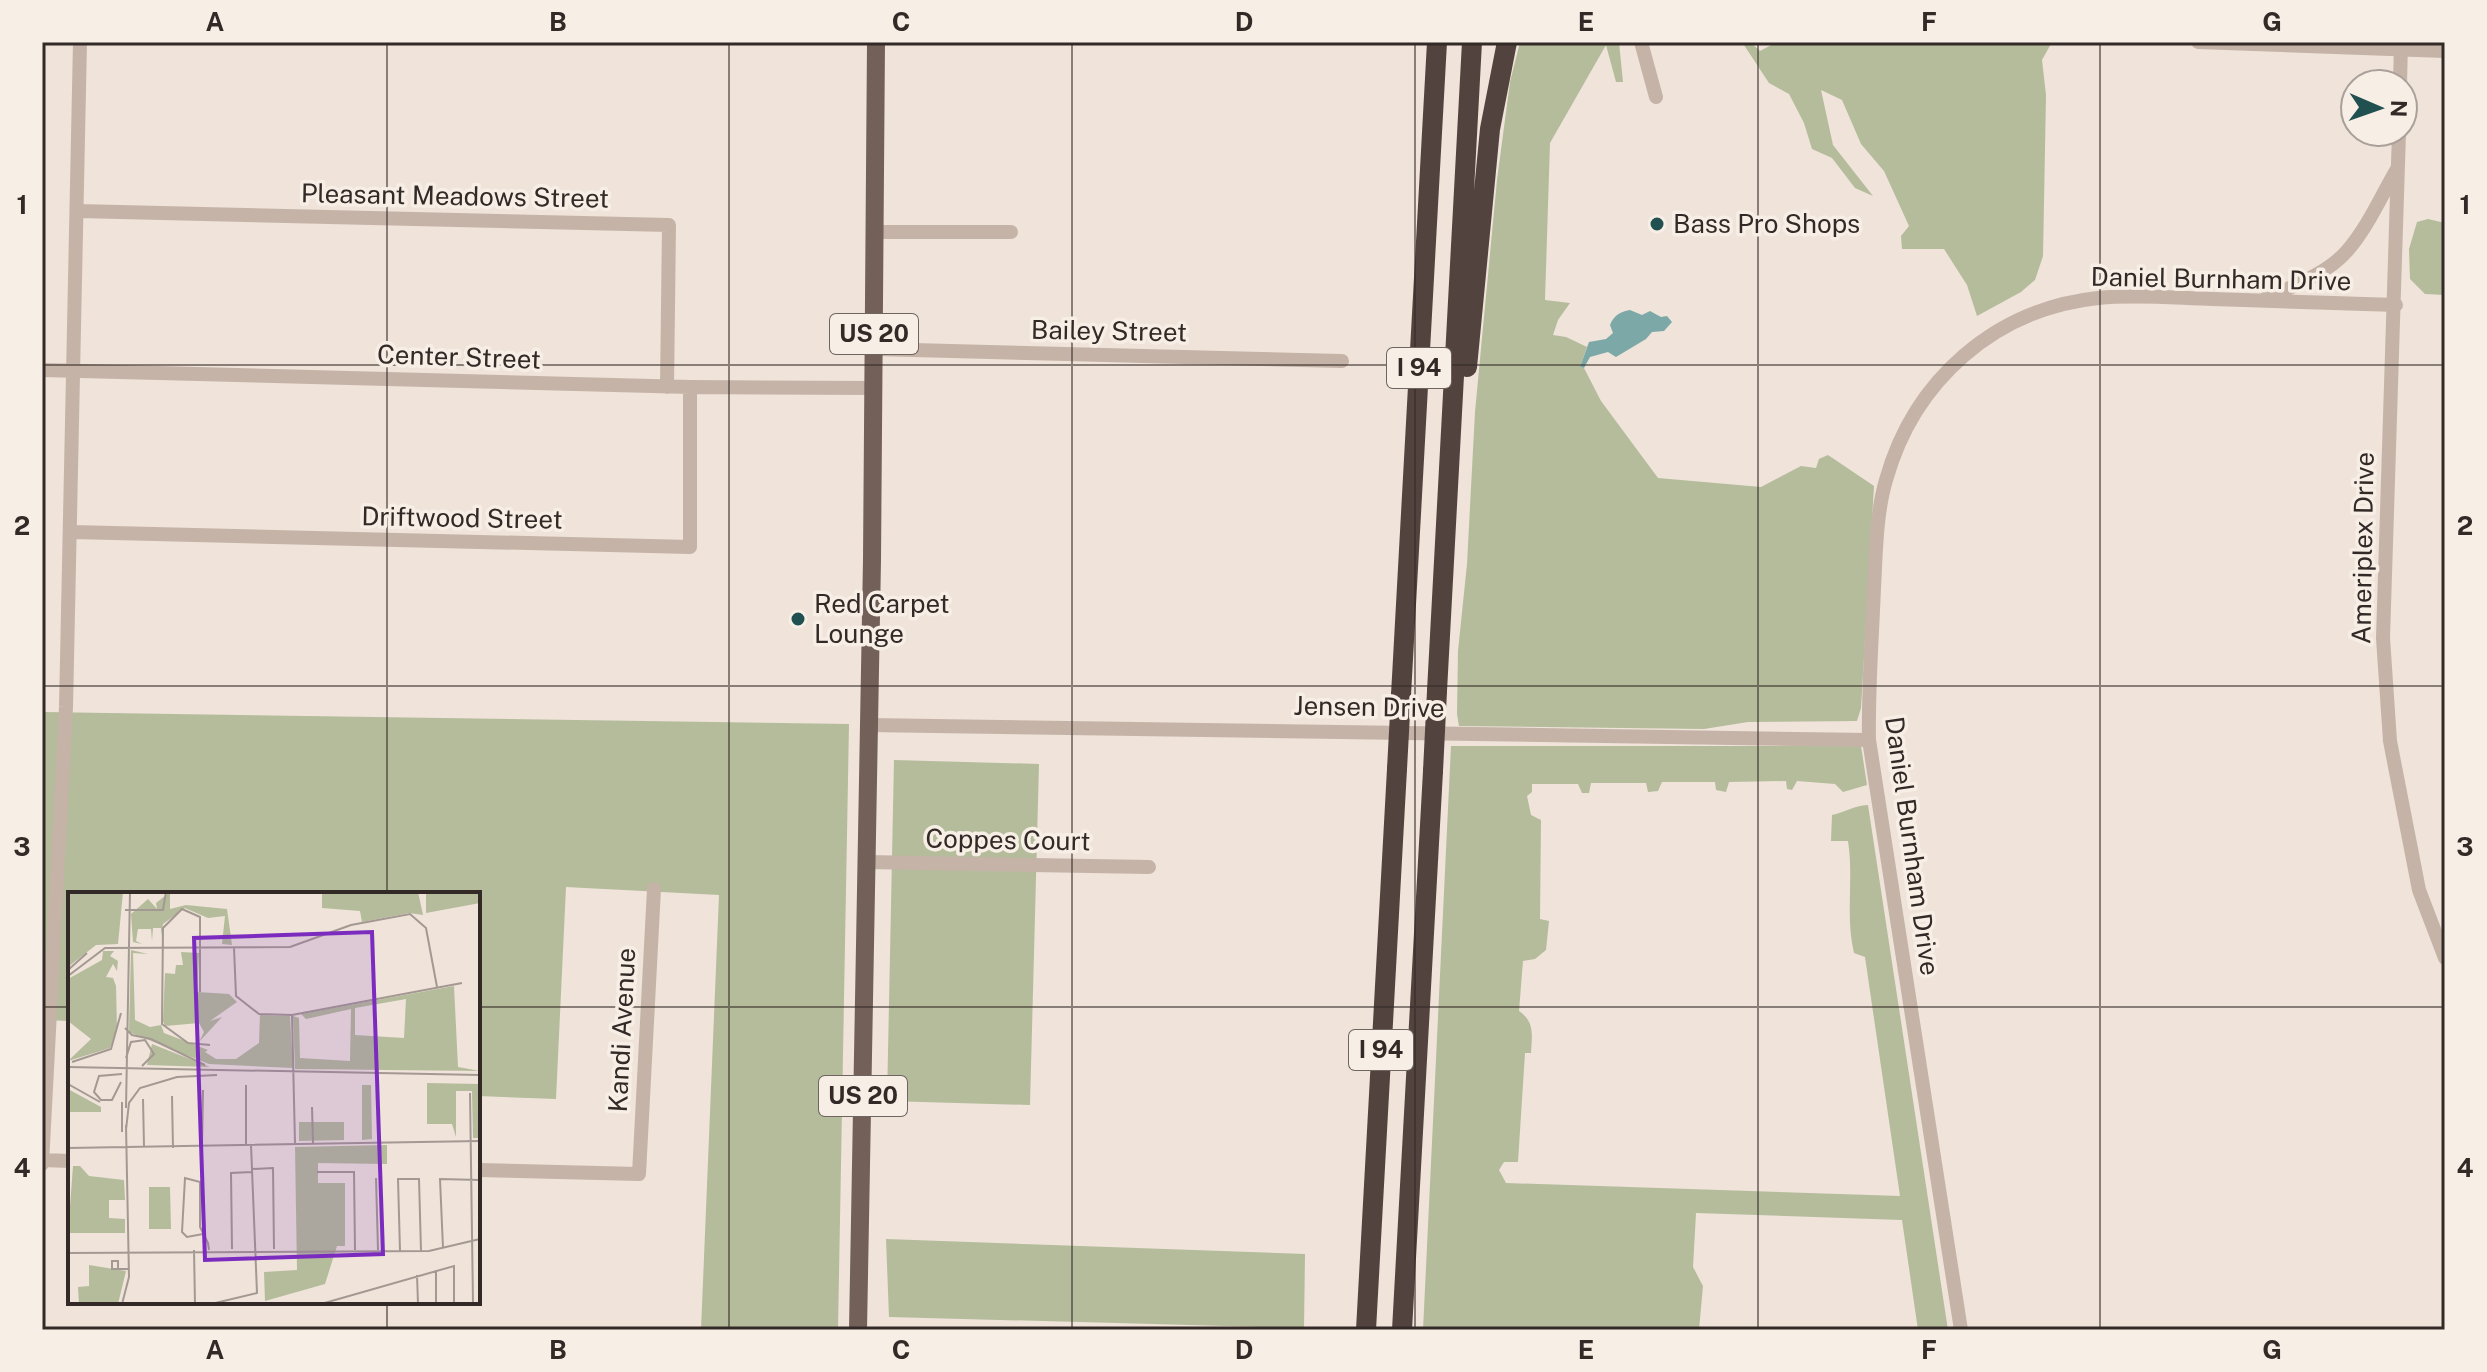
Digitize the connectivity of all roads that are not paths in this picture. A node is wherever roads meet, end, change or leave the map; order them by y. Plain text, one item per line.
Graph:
1 (80, 42) edge
2 (876, 42) edge
3 (1423, 42) edge
4 (1437, 42) edge
5 (1472, 42) edge
6 (1507, 42) edge
7 (1641, 42) edge
8 (2198, 42) edge
9 (2400, 46) edge
10 (2445, 51) edge
11 (2400, 68) edge
12 (1656, 97) dead end
13 (2399, 148) edge
14 (2399, 165) junction
15 (78, 211) junction
16 (875, 232) junction
17 (1011, 232) dead end
18 (1425, 277) junction
19 (2262, 301) junction
20 (2396, 305) junction
21 (874, 349) junction
22 (1342, 361) dead end
23 (42, 370) edge
24 (74, 371) junction
25 (667, 387) junction
26 (690, 387) junction
27 (874, 388) junction
28 (72, 532) junction
29 (1438, 661) junction
30 (868, 725) junction
31 (1869, 740) junction
32 (867, 862) junction
33 (1149, 867) dead end
34 (654, 889) dead end
35 (2445, 958) edge
36 (68, 1161) edge
37 (42, 1162) edge
38 (480, 1170) edge
39 (858, 1330) edge
40 (1366, 1330) edge
41 (1402, 1330) edge
42 (1961, 1330) edge

1 - 15 street
2 - 16 main road, US 20
3 - 18 highway
4 - 18 highway, I 94
5 - 29 highway, I 94
6 - 29 highway
7 - 12 street
8 - 9 street
9 - 10 street
9 - 11 street
13 - 14 street, Ameriplex Drive
14 - 19 street
14 - 20 street, Ameriplex Drive
15 - 24 street
15 - 25 street, Pleasant Meadows Street
16 - 17 street
16 - 21 main road, US 20
18 - 40 highway, I 94, bridge
19 - 20 street, Daniel Burnham Drive
19 - 31 street, Daniel Burnham Drive
20 - 35 street, Ameriplex Drive
21 - 22 street, Bailey Street
21 - 27 main road, US 20
23 - 24 street, Center Street
24 - 25 street, Center Street
24 - 28 street
25 - 26 street, Center Street
26 - 27 street, Center Street
26 - 28 street, Driftwood Street
27 - 30 main road, US 20
28 - 37 street
29 - 41 highway, I 94, bridge
30 - 31 street, Jensen Drive
30 - 32 main road, US 20
31 - 42 street, Daniel Burnham Drive
32 - 33 street, Coppes Court
32 - 39 main road, US 20
34 - 38 street, Kandi Avenue
36 - 37 street

